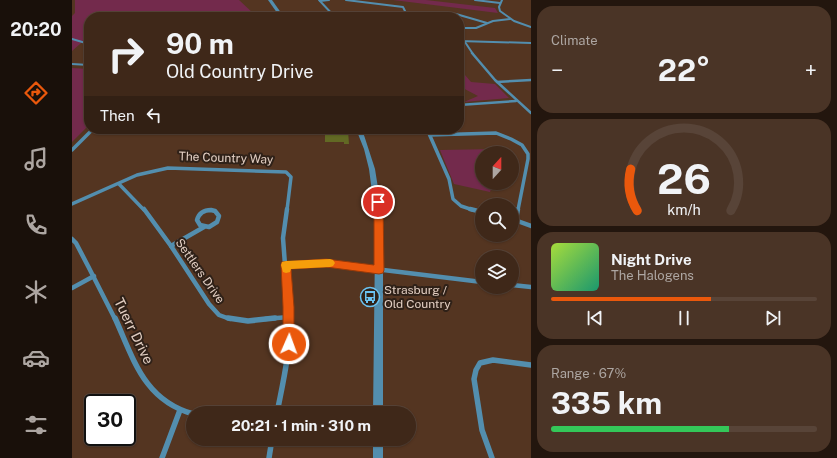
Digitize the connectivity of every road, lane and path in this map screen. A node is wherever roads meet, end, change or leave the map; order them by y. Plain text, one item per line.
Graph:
1 (270, 0) edge
2 (329, 0) edge
3 (346, 0) edge
4 (475, 0) edge
5 (502, 0) edge
6 (320, 1) edge
7 (500, 3) junction
8 (278, 12) edge
9 (330, 12) edge
10 (406, 12) edge
11 (464, 16) edge
12 (510, 19) junction
13 (487, 23) junction
14 (531, 27) edge
15 (464, 28) edge
16 (72, 39) edge
17 (464, 42) edge
18 (84, 43) edge
19 (531, 43) edge
20 (464, 46) edge
21 (72, 64) edge
22 (84, 65) edge
23 (531, 80) edge
24 (497, 82) junction
25 (516, 101) junction
26 (464, 105) edge
27 (531, 113) edge
28 (88, 134) edge
29 (361, 134) edge
30 (463, 134) edge
31 (464, 134) edge
32 (430, 135) joint
33 (72, 150) edge
34 (118, 184) junction
35 (519, 198) edge
36 (72, 204) edge
37 (475, 210) edge
38 (519, 222) edge
39 (531, 226) edge
40 (204, 227) junction
41 (72, 239) edge
42 (171, 246) junction
43 (286, 265) junction
44 (379, 270) junction
45 (94, 276) junction
46 (475, 281) edge
47 (519, 286) edge
48 (531, 287) edge
49 (72, 288) edge
50 (289, 317) junction
51 (531, 365) edge
52 (278, 406) edge
53 (378, 406) edge
54 (180, 410) junction
55 (186, 412) edge
56 (271, 446) edge
57 (378, 446) edge
58 (162, 458) edge
59 (269, 458) edge
60 (378, 458) edge
61 (492, 458) edge

1 - 8 street
2 - 6 street
3 - 10 street
4 - 7 street
5 - 7 street
6 - 9 street
7 - 12 street
11 - 13 street
12 - 13 street
12 - 14 street
13 - 15 street
16 - 18 street
17 - 19 street
20 - 24 street
21 - 22 street
23 - 24 street
24 - 25 street
25 - 26 street
25 - 27 street
28 - 33 street
29 - 44 street
30 - 32 street
31 - 35 street
32 - 37 street
34 - 36 street, The Country Way
34 - 42 street, Settlers Drive
34 - 43 street, The Country Way
38 - 39 street
40 - 40 street
40 - 42 street
41 - 45 street, Tuerr Drive
42 - 50 street, Settlers Drive
43 - 44 street
43 - 50 street, The Country Way
44 - 46 street
44 - 53 street
45 - 49 street
45 - 54 street, Tuerr Drive
47 - 48 street
50 - 52 street, The Country Way
51 - 61 street
54 - 55 street, Tuerr Drive
54 - 58 street
56 - 59 street
57 - 60 street

